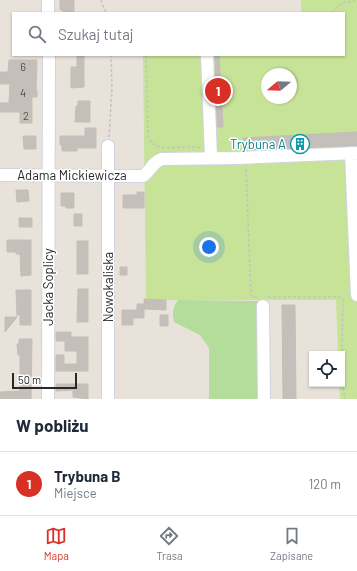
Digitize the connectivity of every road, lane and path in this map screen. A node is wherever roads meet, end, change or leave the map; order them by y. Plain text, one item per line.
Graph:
1 (48, 0) edge
2 (101, 0) edge
3 (357, 1) edge
4 (48, 12) edge
5 (106, 12) edge
6 (333, 12) edge
7 (49, 56) edge
8 (111, 56) edge
9 (146, 56) edge
10 (207, 56) edge
11 (108, 146) joint
12 (354, 153) edge
13 (211, 155) junction
14 (246, 169) dead end
15 (354, 170) edge
16 (0, 175) edge
17 (49, 175) junction
18 (108, 176) junction
19 (357, 295) edge
20 (263, 306) dead end
21 (48, 399) edge
22 (108, 399) edge
23 (264, 399) edge
24 (345, 399) edge

1 - 4 street
2 - 5 path
3 - 6 path
7 - 17 street, Jacka Soplicy
8 - 11 path
9 - 13 path
10 - 13 street
11 - 18 street, Nowokaliska
12 - 13 street
12 - 15 street
13 - 18 street, Adama Mickiewicza
14 - 24 path
15 - 19 street
16 - 17 street, Adama Mickiewicza
17 - 18 street, Adama Mickiewicza
17 - 21 street, Jacka Soplicy
18 - 22 street, Nowokaliska
20 - 23 street

